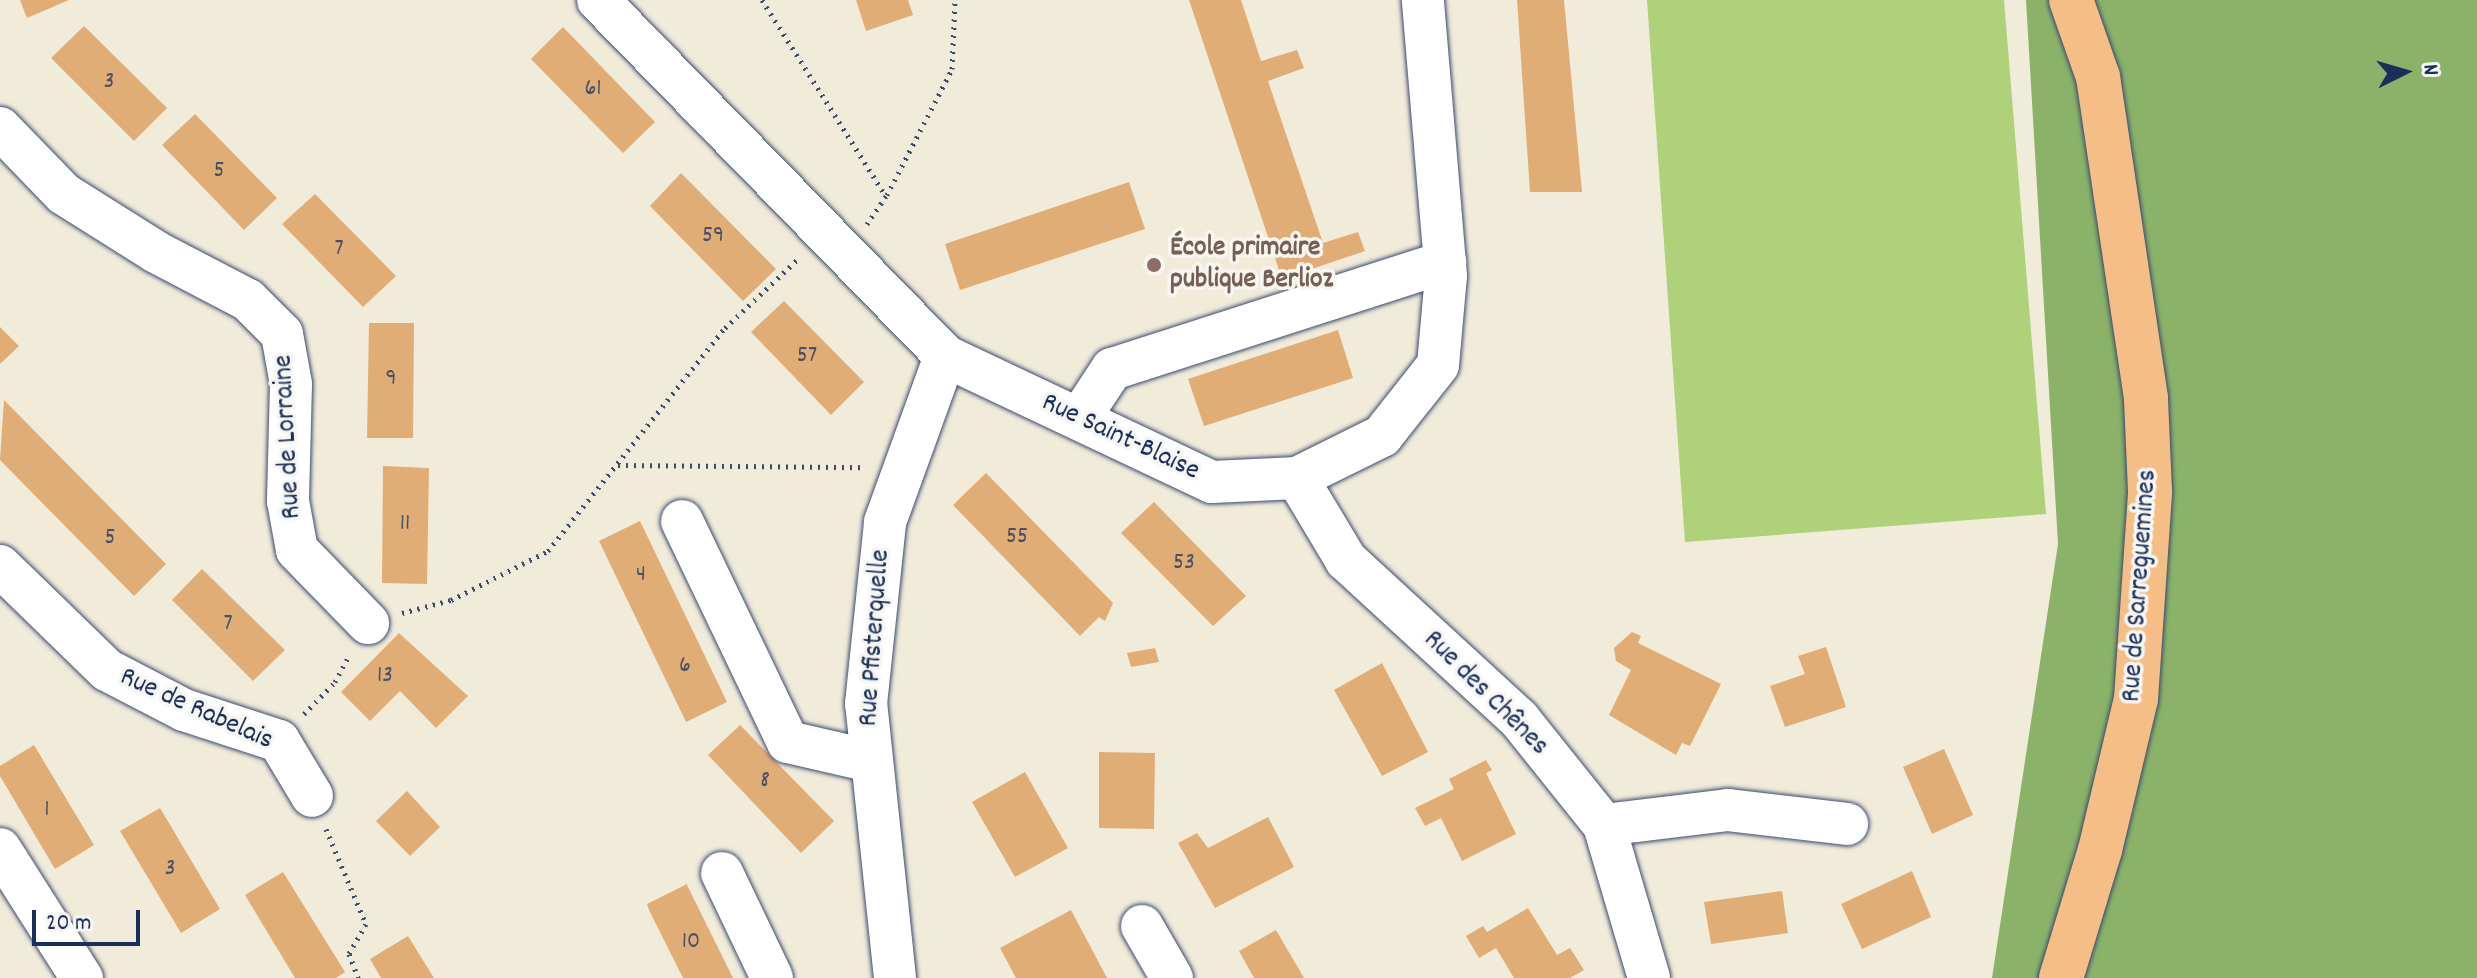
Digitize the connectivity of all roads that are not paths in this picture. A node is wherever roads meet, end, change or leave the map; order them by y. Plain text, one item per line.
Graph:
1 (598, 0) edge
2 (1423, 0) edge
3 (2071, 0) edge
4 (0, 128) edge
5 (1445, 262) junction
6 (945, 356) junction
7 (1079, 419) junction
8 (1297, 478) junction
9 (682, 521) dead end
10 (0, 566) edge
11 (368, 623) road end
12 (871, 761) junction
13 (312, 796) road end
14 (1847, 824) dead end
15 (1604, 825) junction
16 (0, 849) edge
17 (722, 873) dead end
18 (1142, 926) dead end
19 (82, 978) edge
20 (772, 978) edge
21 (895, 978) edge
22 (1172, 978) edge
23 (1649, 978) edge
24 (2061, 978) edge

1 - 6 street, Rue Saint-Blaise
2 - 5 street, Rue Saint-Blaise
3 - 24 main road, Rue de Sarreguemines
4 - 11 street, Rue de Lorraine
5 - 7 street
5 - 8 street, Rue Saint-Blaise
6 - 7 street, Rue Saint-Blaise
6 - 12 street, Rue Pfisterquelle
7 - 8 street, Rue Saint-Blaise
8 - 15 street, Rue des Chênes
9 - 12 street
10 - 13 street, Rue de Rabelais
12 - 21 street, Rue Pfisterquelle
14 - 15 street
15 - 23 street, Rue des Chênes
16 - 19 street
17 - 20 street
18 - 22 street

